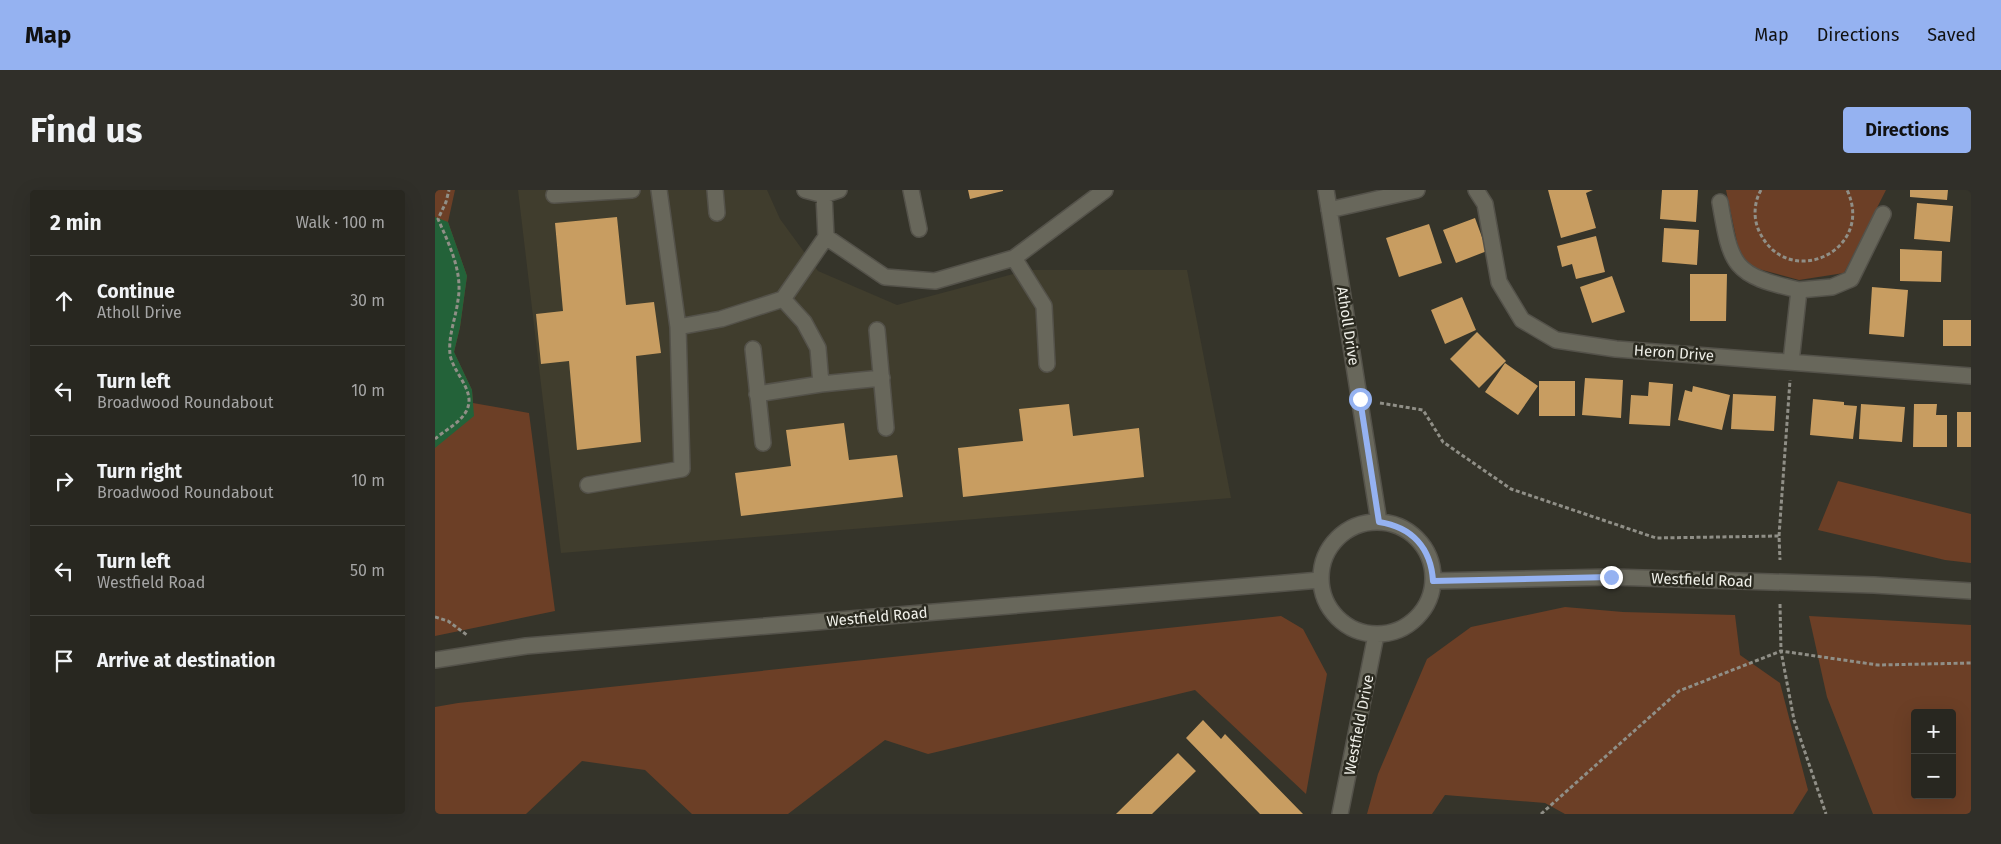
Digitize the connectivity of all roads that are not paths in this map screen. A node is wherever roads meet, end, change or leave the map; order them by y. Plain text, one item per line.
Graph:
1 (632, 190) edge
2 (659, 190) edge
3 (715, 190) edge
4 (805, 190) edge
5 (839, 190) edge
6 (911, 190) edge
7 (1105, 190) edge
8 (1326, 190) edge
9 (1417, 190) edge
10 (1476, 190) edge
11 (554, 195) dead end
12 (824, 196) junction
13 (1720, 202) dead end
14 (1329, 210) junction
15 (717, 213) dead end
16 (1883, 214) dead end
17 (919, 229) dead end
18 (826, 237) junction
19 (1014, 258) junction
20 (1799, 290) junction
21 (783, 299) junction
22 (678, 327) junction
23 (877, 330) dead end
24 (753, 349) dead end
25 (1791, 362) junction
26 (1047, 364) dead end
27 (1971, 376) edge
28 (882, 378) junction
29 (821, 384) junction
30 (757, 394) junction
31 (886, 428) dead end
32 (763, 443) dead end
33 (588, 485) dead end
34 (1379, 522) junction
35 (1320, 580) junction
36 (1433, 581) junction
37 (1971, 591) edge
38 (1376, 635) junction
39 (435, 660) edge
40 (1340, 814) edge

1 - 11 street
2 - 22 street
3 - 15 street
4 - 12 street
5 - 12 street
6 - 17 street
7 - 19 street
8 - 14 street, Atholl Drive
9 - 14 street
10 - 25 street, Heron Drive
12 - 18 street
13 - 20 street
14 - 34 street, Atholl Drive
16 - 20 street
18 - 19 street
18 - 21 street
19 - 26 street
20 - 25 street
21 - 22 street
21 - 29 street
22 - 33 street
23 - 28 street
24 - 30 street
25 - 27 street, Heron Drive
28 - 29 street
28 - 31 street
29 - 30 street
30 - 32 street
34 - 35 street
34 - 36 street
35 - 38 street
35 - 39 street, Westfield Road
36 - 37 street, Westfield Road
36 - 38 street
38 - 40 street, Westfield Drive

